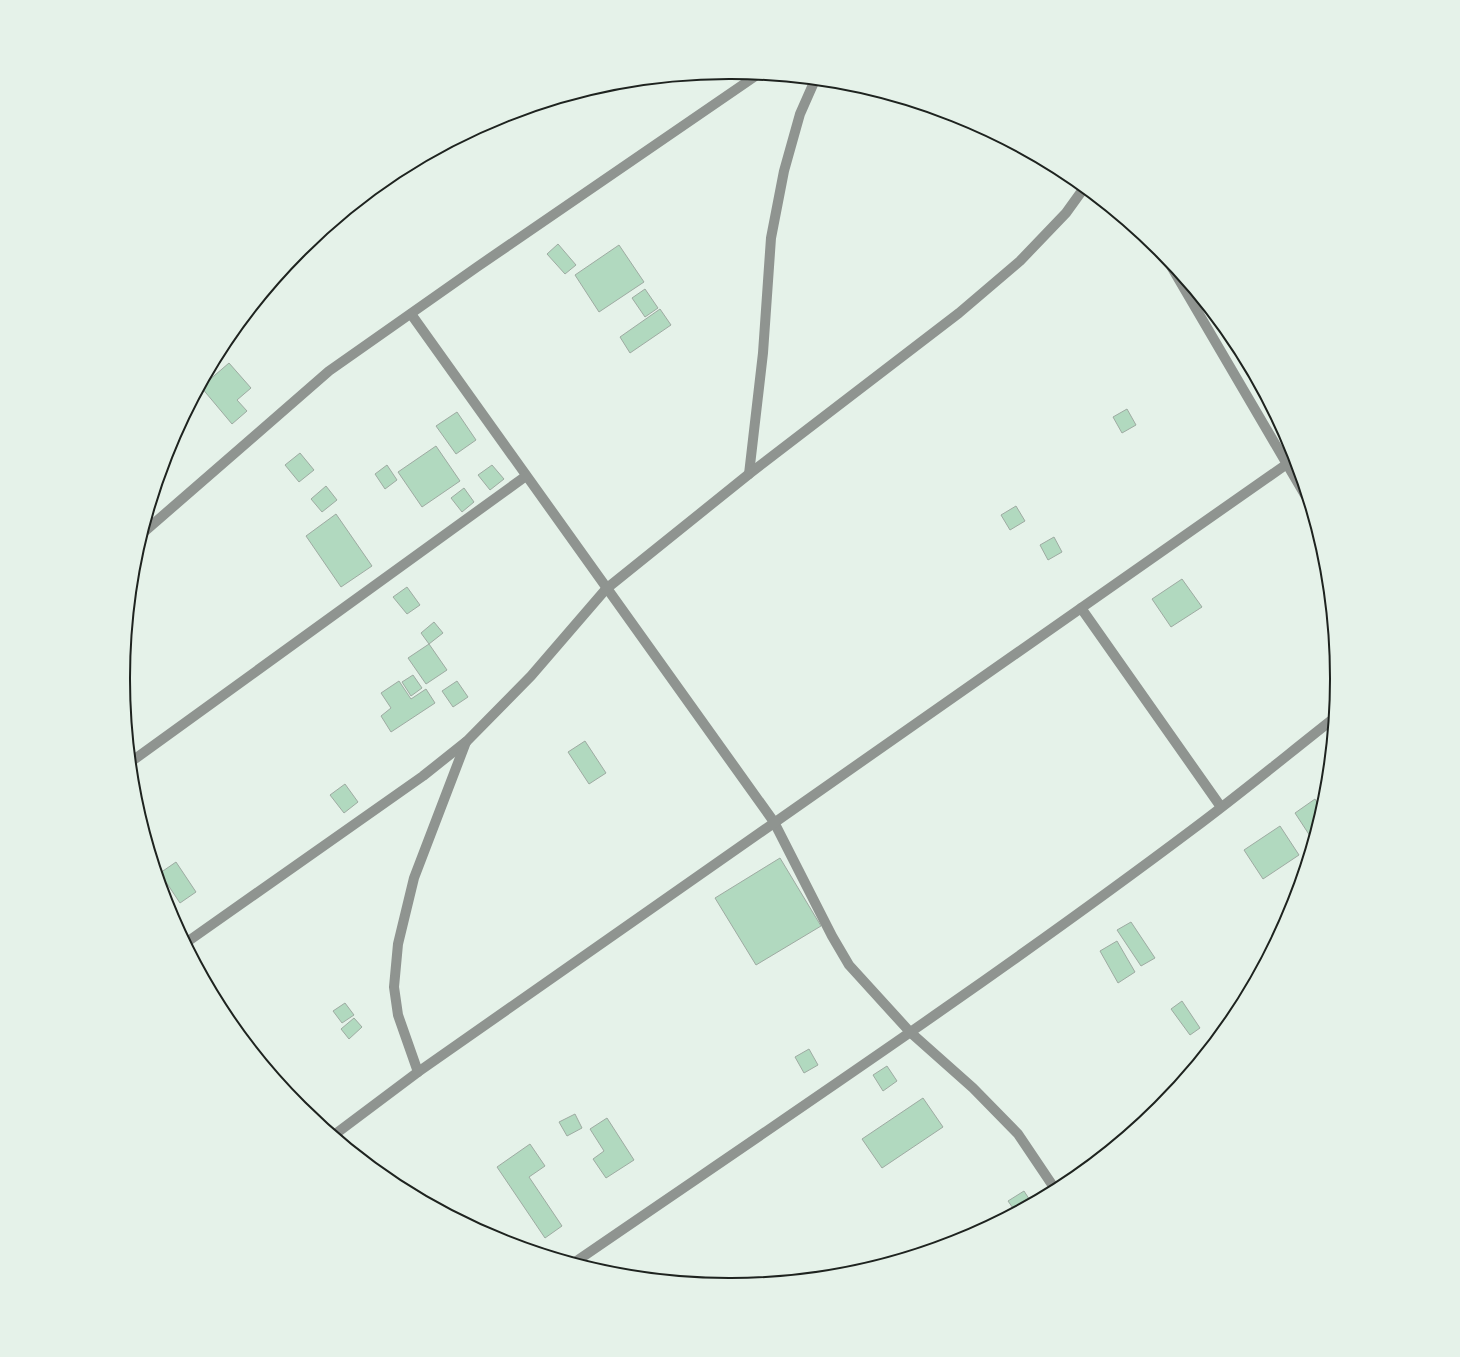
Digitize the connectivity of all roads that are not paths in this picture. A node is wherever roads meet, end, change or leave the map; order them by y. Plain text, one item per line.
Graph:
1 (750, 80) edge
2 (813, 85) edge
3 (1081, 193) edge
4 (1183, 286) edge
5 (411, 314) junction
6 (1285, 451) edge
7 (1289, 462) edge
8 (749, 474) junction
9 (526, 476) junction
10 (150, 527) edge
11 (606, 589) junction
12 (1081, 608) junction
13 (1328, 723) edge
14 (467, 740) junction
15 (136, 758) edge
16 (1221, 808) junction
17 (774, 822) junction
18 (190, 940) edge
19 (910, 1032) junction
20 (418, 1072) junction
21 (338, 1132) edge
22 (1052, 1184) edge
23 (579, 1259) edge

1 - 5 street
2 - 8 street
3 - 8 street
4 - 6 street
5 - 9 street
5 - 10 street
7 - 12 street
8 - 11 street
9 - 11 street
9 - 15 street
11 - 14 street
11 - 17 street
12 - 16 street
12 - 17 street
13 - 16 street
14 - 18 street
14 - 20 street
16 - 19 street
17 - 19 street
17 - 20 street
19 - 22 street
19 - 23 street
20 - 21 street

